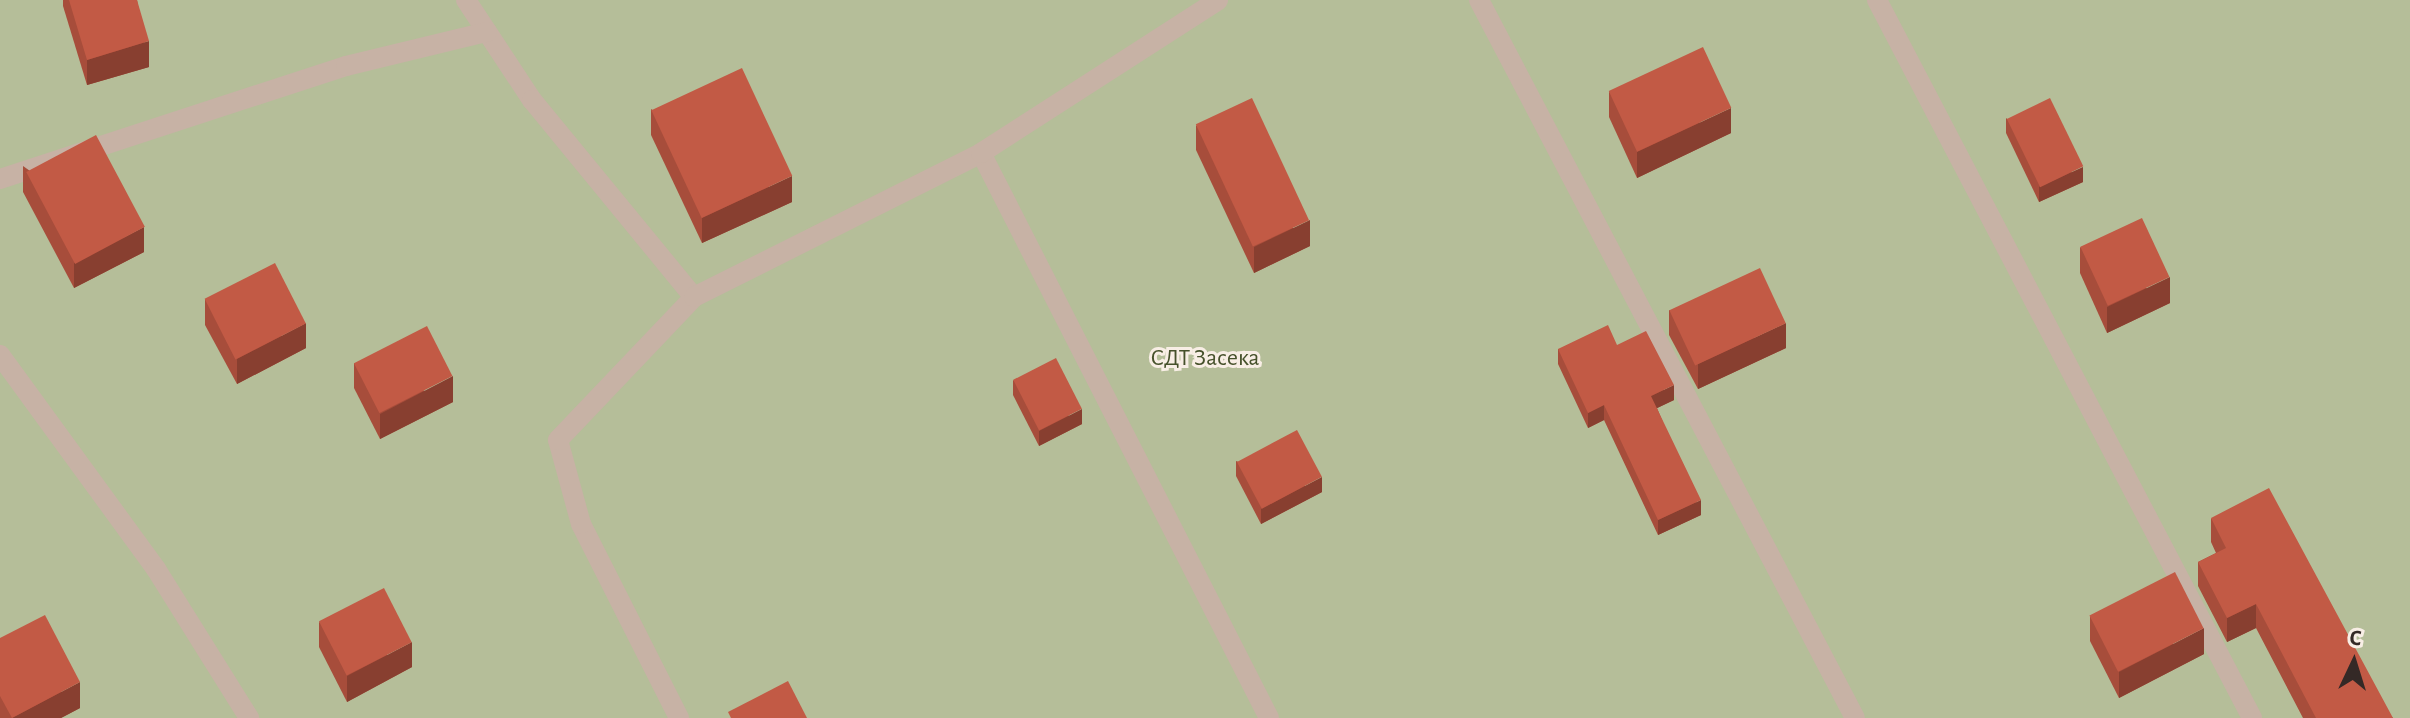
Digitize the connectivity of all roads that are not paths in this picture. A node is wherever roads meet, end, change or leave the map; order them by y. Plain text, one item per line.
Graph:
1 (466, 0) edge
2 (1218, 0) edge
3 (1479, 0) edge
4 (1877, 0) edge
5 (487, 32) junction
6 (981, 153) junction
7 (0, 179) edge
8 (694, 297) junction
9 (0, 355) edge
10 (249, 718) edge
11 (679, 718) edge
12 (1269, 718) edge
13 (1855, 718) edge
14 (2252, 718) edge

1 - 5 lane
2 - 6 lane
3 - 13 lane
4 - 14 lane
5 - 7 lane
5 - 8 lane
6 - 8 lane
6 - 12 lane
8 - 11 lane
9 - 10 lane

